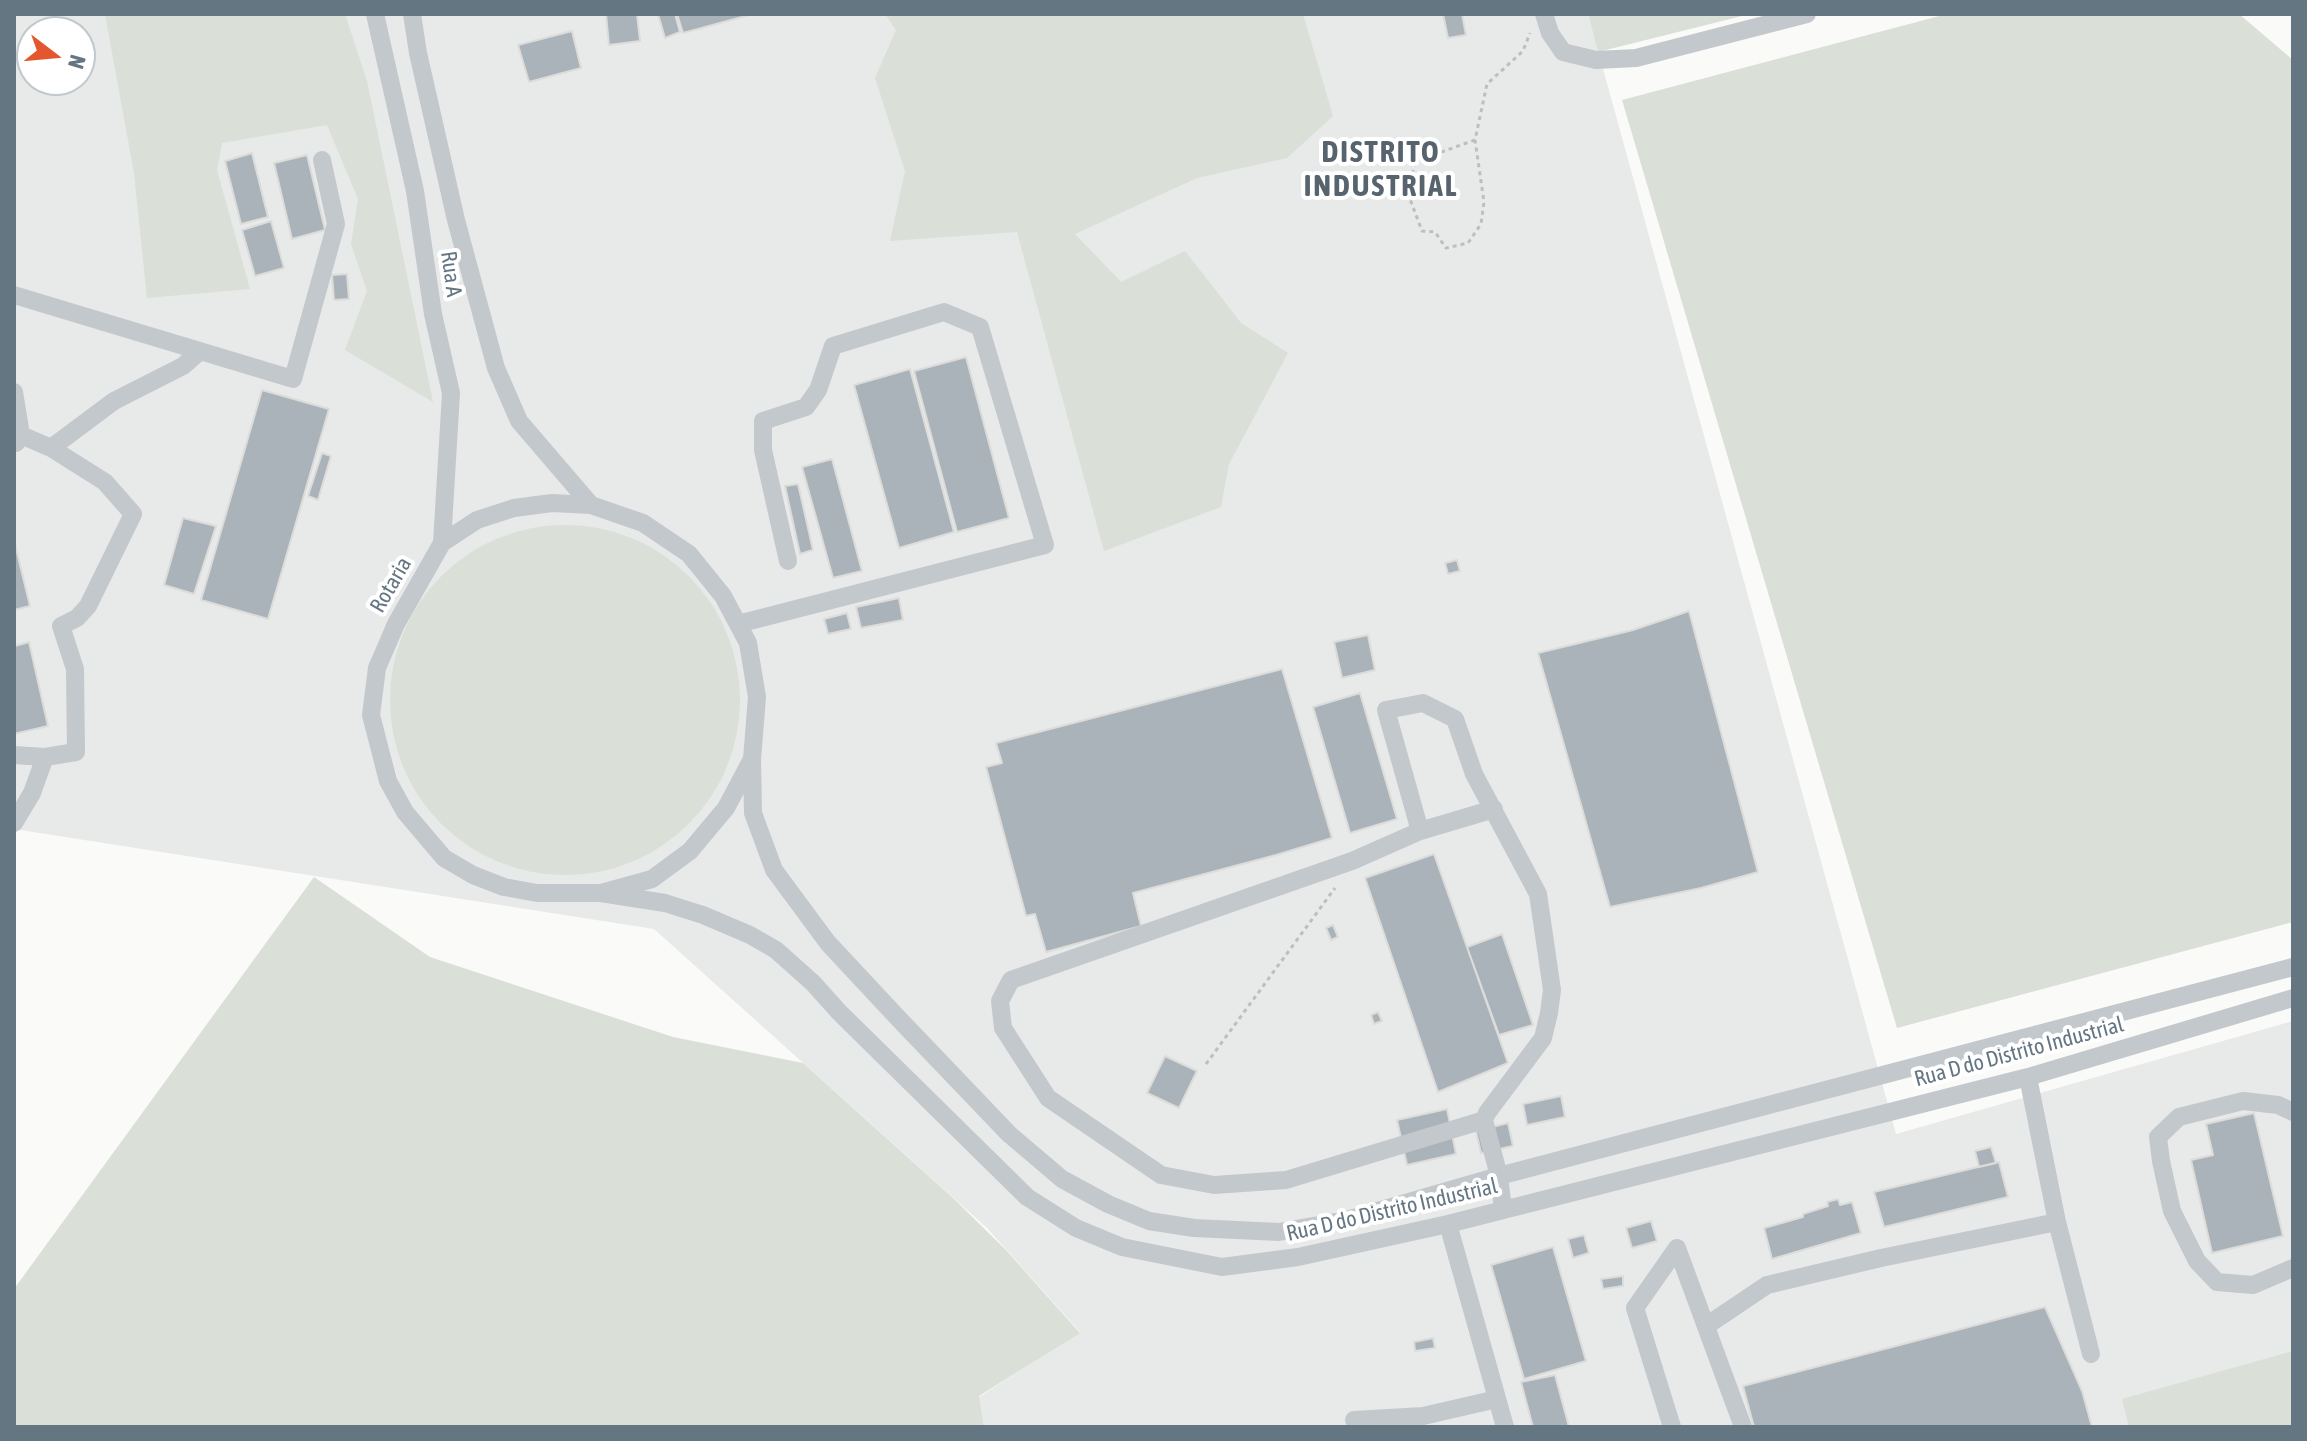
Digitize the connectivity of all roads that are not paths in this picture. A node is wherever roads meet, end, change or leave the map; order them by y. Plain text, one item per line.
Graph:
1 (375, 14) edge
2 (412, 14) edge
3 (1807, 14) edge
4 (1538, 20) edge
5 (322, 160) dead end
6 (14, 295) edge
7 (199, 352) junction
8 (14, 392) edge
9 (18, 440) edge
10 (51, 448) junction
11 (591, 505) junction
12 (442, 543) junction
13 (788, 561) dead end
14 (738, 624) junction
15 (14, 755) edge
16 (45, 757) junction
17 (752, 759) junction
18 (1494, 809) junction
19 (14, 823) edge
20 (1420, 831) junction
21 (601, 893) junction
22 (2293, 967) edge
23 (2293, 999) edge
24 (2028, 1077) junction
25 (2293, 1112) edge
26 (1484, 1120) junction
27 (1499, 1176) junction
28 (1503, 1209) junction
29 (2057, 1222) junction
30 (1448, 1224) junction
31 (2293, 1268) edge
32 (1706, 1326) junction
33 (2091, 1354) dead end
34 (1497, 1399) junction
35 (1354, 1420) dead end
36 (1505, 1427) edge
37 (1672, 1427) edge
38 (1743, 1427) edge

1 - 12 street, Rua A
2 - 11 street, Rua A
3 - 4 street
5 - 7 street
6 - 7 street
7 - 10 street
8 - 9 street
9 - 10 street
10 - 16 street
11 - 12 street, Rotaria
11 - 14 street, Rotaria
12 - 21 street, Rotaria
13 - 14 street
14 - 17 street, Rotaria
15 - 16 street
16 - 19 street
17 - 21 street, Rotaria
17 - 27 street, Rua D do Distrito Industrial
18 - 20 street
18 - 20 street
18 - 26 street
20 - 26 street
21 - 30 street, Rua D do Distrito Industrial
22 - 27 street, Rua D do Distrito Industrial
23 - 24 street, Rua D do Distrito Industrial
24 - 28 street, Rua D do Distrito Industrial
24 - 29 street
25 - 31 street
26 - 27 street
27 - 28 street
28 - 30 street, Rua D do Distrito Industrial
29 - 32 street
29 - 33 street
30 - 34 street
32 - 37 street
32 - 38 street
34 - 35 street
34 - 36 street

